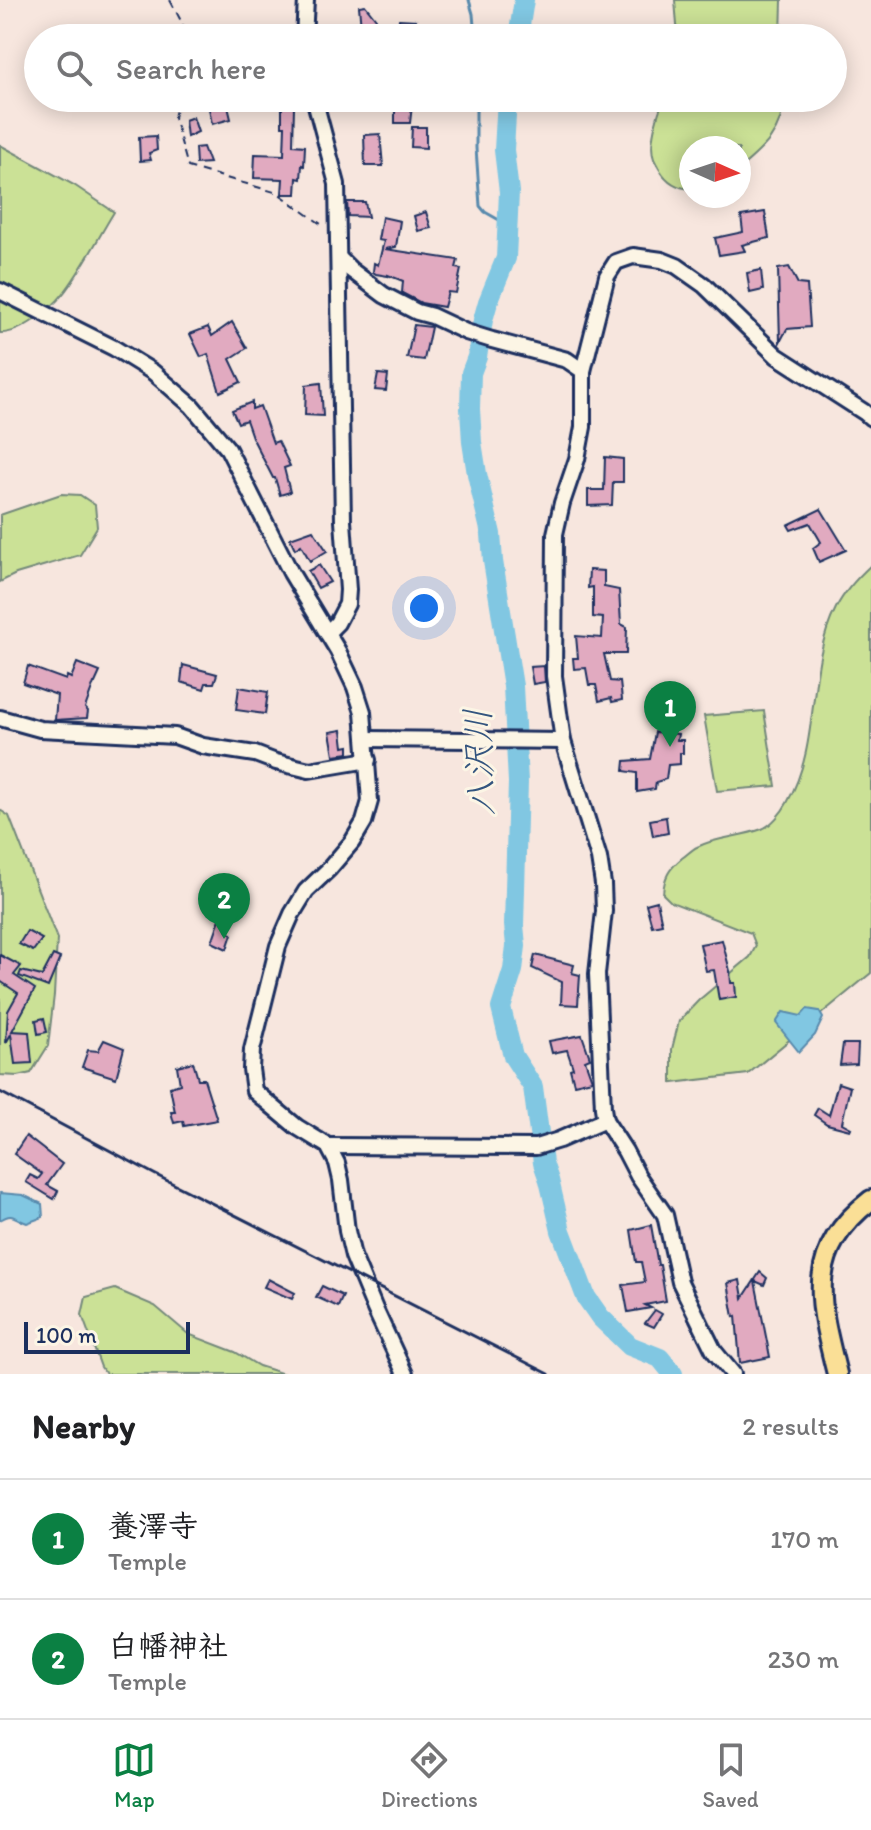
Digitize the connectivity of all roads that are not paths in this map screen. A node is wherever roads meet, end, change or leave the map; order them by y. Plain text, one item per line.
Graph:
1 (306, 0) edge
2 (305, 24) edge
3 (318, 112) edge
4 (339, 258) junction
5 (0, 291) edge
6 (583, 371) junction
7 (871, 418) edge
8 (327, 633) junction
9 (0, 718) edge
10 (366, 739) junction
11 (563, 741) junction
12 (368, 760) junction
13 (605, 1120) junction
14 (328, 1146) junction
15 (871, 1200) edge
16 (405, 1374) edge
17 (733, 1374) edge
18 (837, 1374) edge

1 - 2 street
3 - 4 street
4 - 6 street
4 - 8 street
5 - 8 street
6 - 7 street
6 - 11 street
8 - 10 street
9 - 12 street
10 - 11 street
10 - 12 street
11 - 13 street
12 - 14 street
13 - 14 street
13 - 17 street
14 - 16 street
15 - 18 main road

